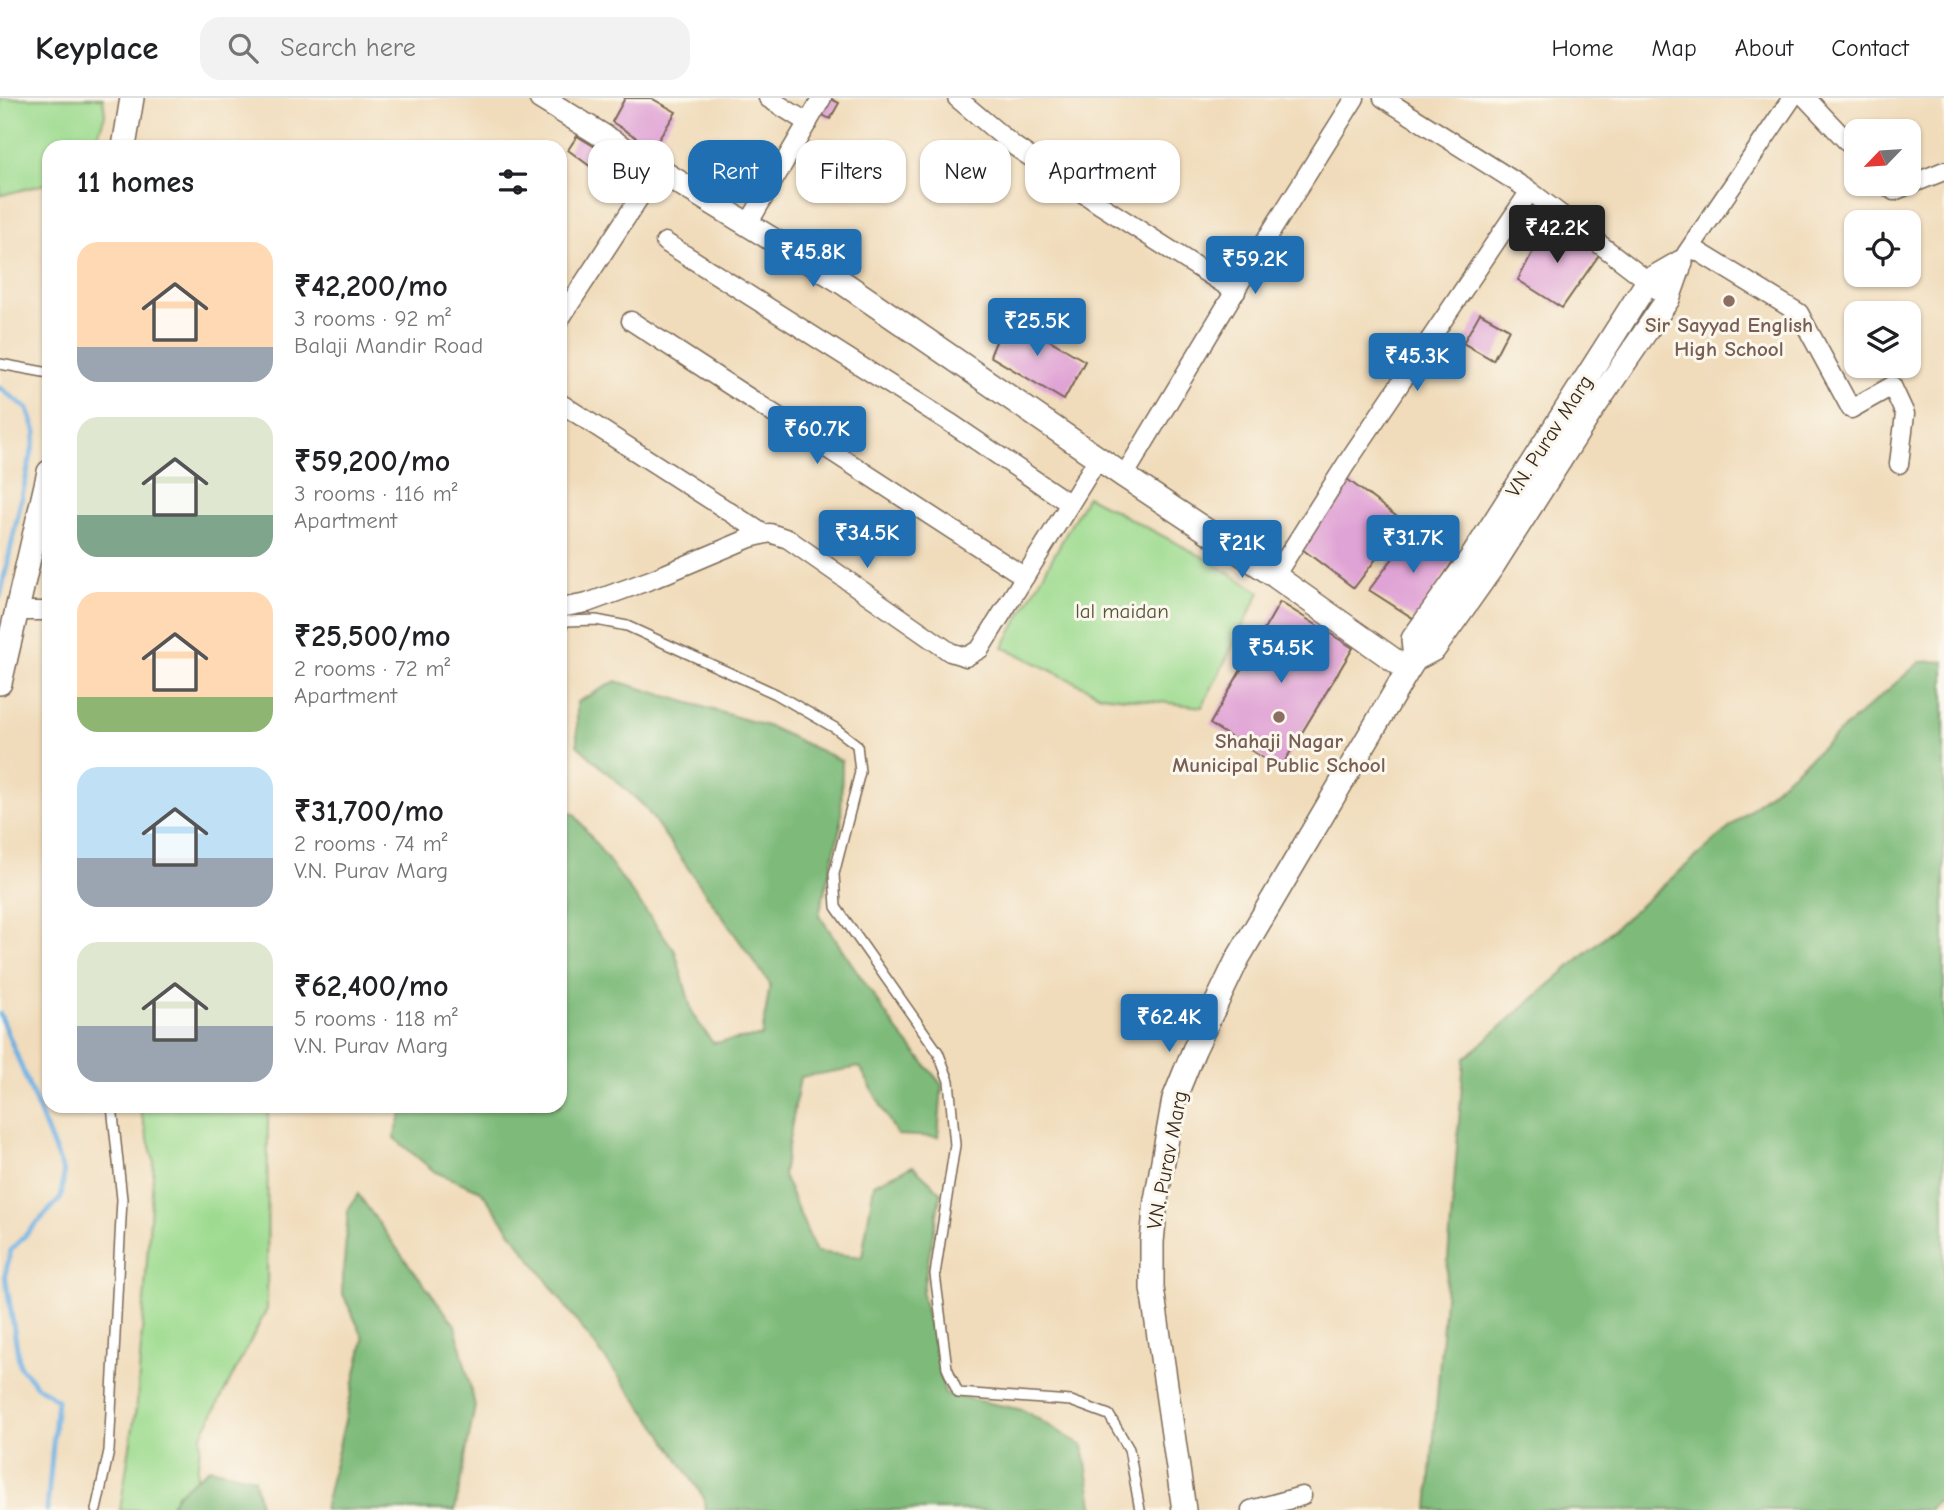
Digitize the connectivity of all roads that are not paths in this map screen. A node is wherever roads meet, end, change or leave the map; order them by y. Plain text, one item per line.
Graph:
1 (132, 98) edge
2 (541, 98) edge
3 (768, 98) edge
4 (822, 98) edge
5 (957, 98) edge
6 (1355, 98) edge
7 (1383, 98) edge
8 (1792, 98) edge
9 (1806, 98) edge
10 (807, 123) junction
11 (1844, 138) edge
12 (125, 140) edge
13 (610, 140) edge
14 (1944, 172) edge
15 (674, 179) edge
16 (1922, 180) edge
17 (1530, 191) junction
18 (636, 203) edge
19 (748, 224) junction
20 (665, 242) dead end
21 (1686, 254) junction
22 (1648, 281) junction
23 (1236, 292) junction
24 (1668, 299) junction
25 (567, 308) edge
26 (631, 321) dead end
27 (0, 364) edge
28 (42, 372) edge
29 (567, 407) edge
30 (1579, 410) junction
31 (1099, 457) junction
32 (1899, 464) dead end
33 (1124, 476) junction
34 (42, 502) edge
35 (1070, 504) junction
36 (764, 534) junction
37 (1275, 576) junction
38 (1025, 577) junction
39 (567, 607) edge
40 (17, 611) junction
41 (42, 611) edge
42 (567, 621) edge
43 (1412, 664) junction
44 (0, 683) edge
45 (113, 1113) edge
46 (1302, 1496) dead end
47 (96, 1510) edge
48 (1140, 1510) edge
49 (1184, 1510) edge
50 (1251, 1510) edge

1 - 12 street
2 - 13 street
3 - 10 street
4 - 10 street
5 - 23 street
6 - 23 street
7 - 17 street
8 - 21 street, V.N. Purav Marg
9 - 11 street
10 - 19 street
14 - 16 street
15 - 19 street
17 - 22 street
17 - 37 street
18 - 25 street
19 - 31 street
20 - 35 street
21 - 22 street, V.N. Purav Marg
21 - 24 street, V.N. Purav Marg
21 - 32 street
22 - 24 street
22 - 30 street, V.N. Purav Marg
23 - 33 street
24 - 30 street, V.N. Purav Marg
26 - 38 street
27 - 28 lane
29 - 36 street
30 - 43 street, V.N. Purav Marg
31 - 33 street
31 - 35 street
33 - 37 street
34 - 40 street
35 - 38 street
36 - 38 street
36 - 39 street
37 - 43 street
40 - 41 street
40 - 44 street
42 - 48 lane
43 - 49 street, V.N. Purav Marg
45 - 47 lane
46 - 50 street

